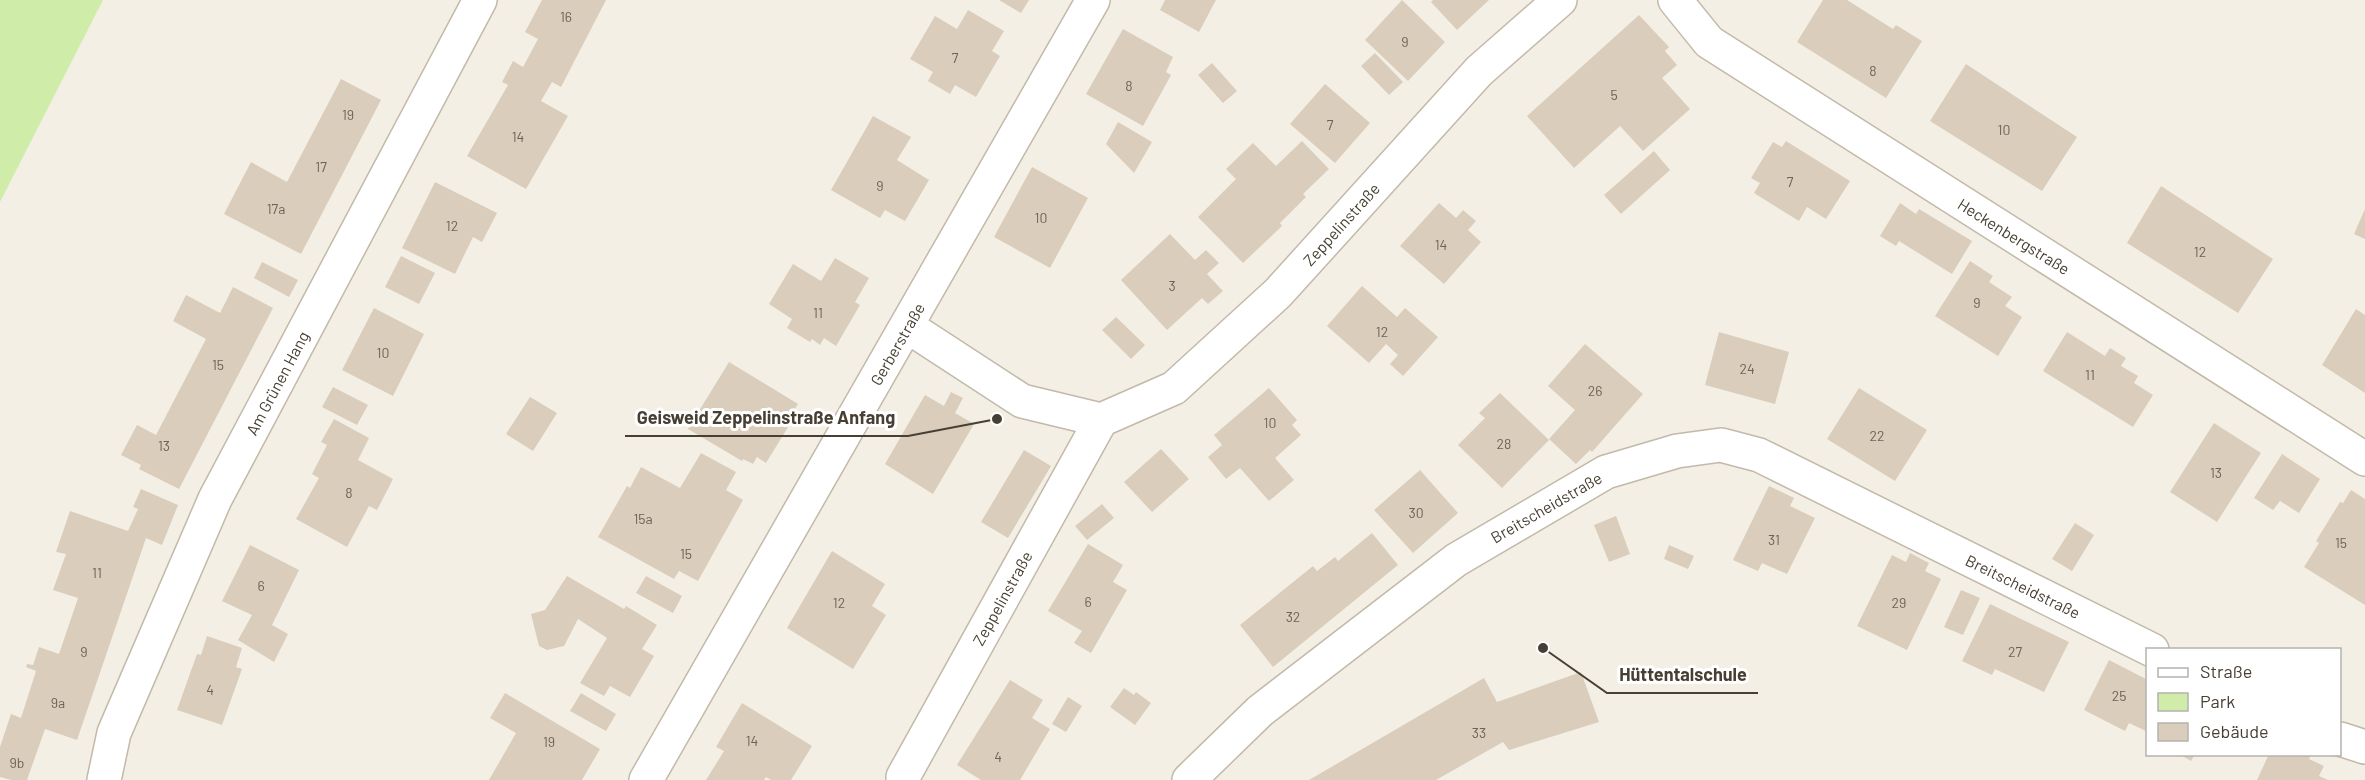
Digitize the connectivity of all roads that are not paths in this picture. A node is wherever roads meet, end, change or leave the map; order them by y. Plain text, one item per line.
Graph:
1 (480, 0) edge
2 (1093, 0) edge
3 (1560, 0) edge
4 (1675, 0) edge
5 (907, 326) junction
6 (1101, 420) junction
7 (2365, 459) edge
8 (2148, 648) edge
9 (2341, 739) edge
10 (2365, 747) edge
11 (903, 777) dead end
12 (104, 780) edge
13 (646, 780) edge
14 (1189, 780) edge

1 - 12 street, Am Grünen Hang
2 - 5 street, Gerberstraße
3 - 6 street, Zeppelinstraße
4 - 7 street, Heckenbergstraße
5 - 6 street
5 - 13 street, Gerberstraße
6 - 11 street, Zeppelinstraße
8 - 14 street, Breitscheidstraße
9 - 10 street

